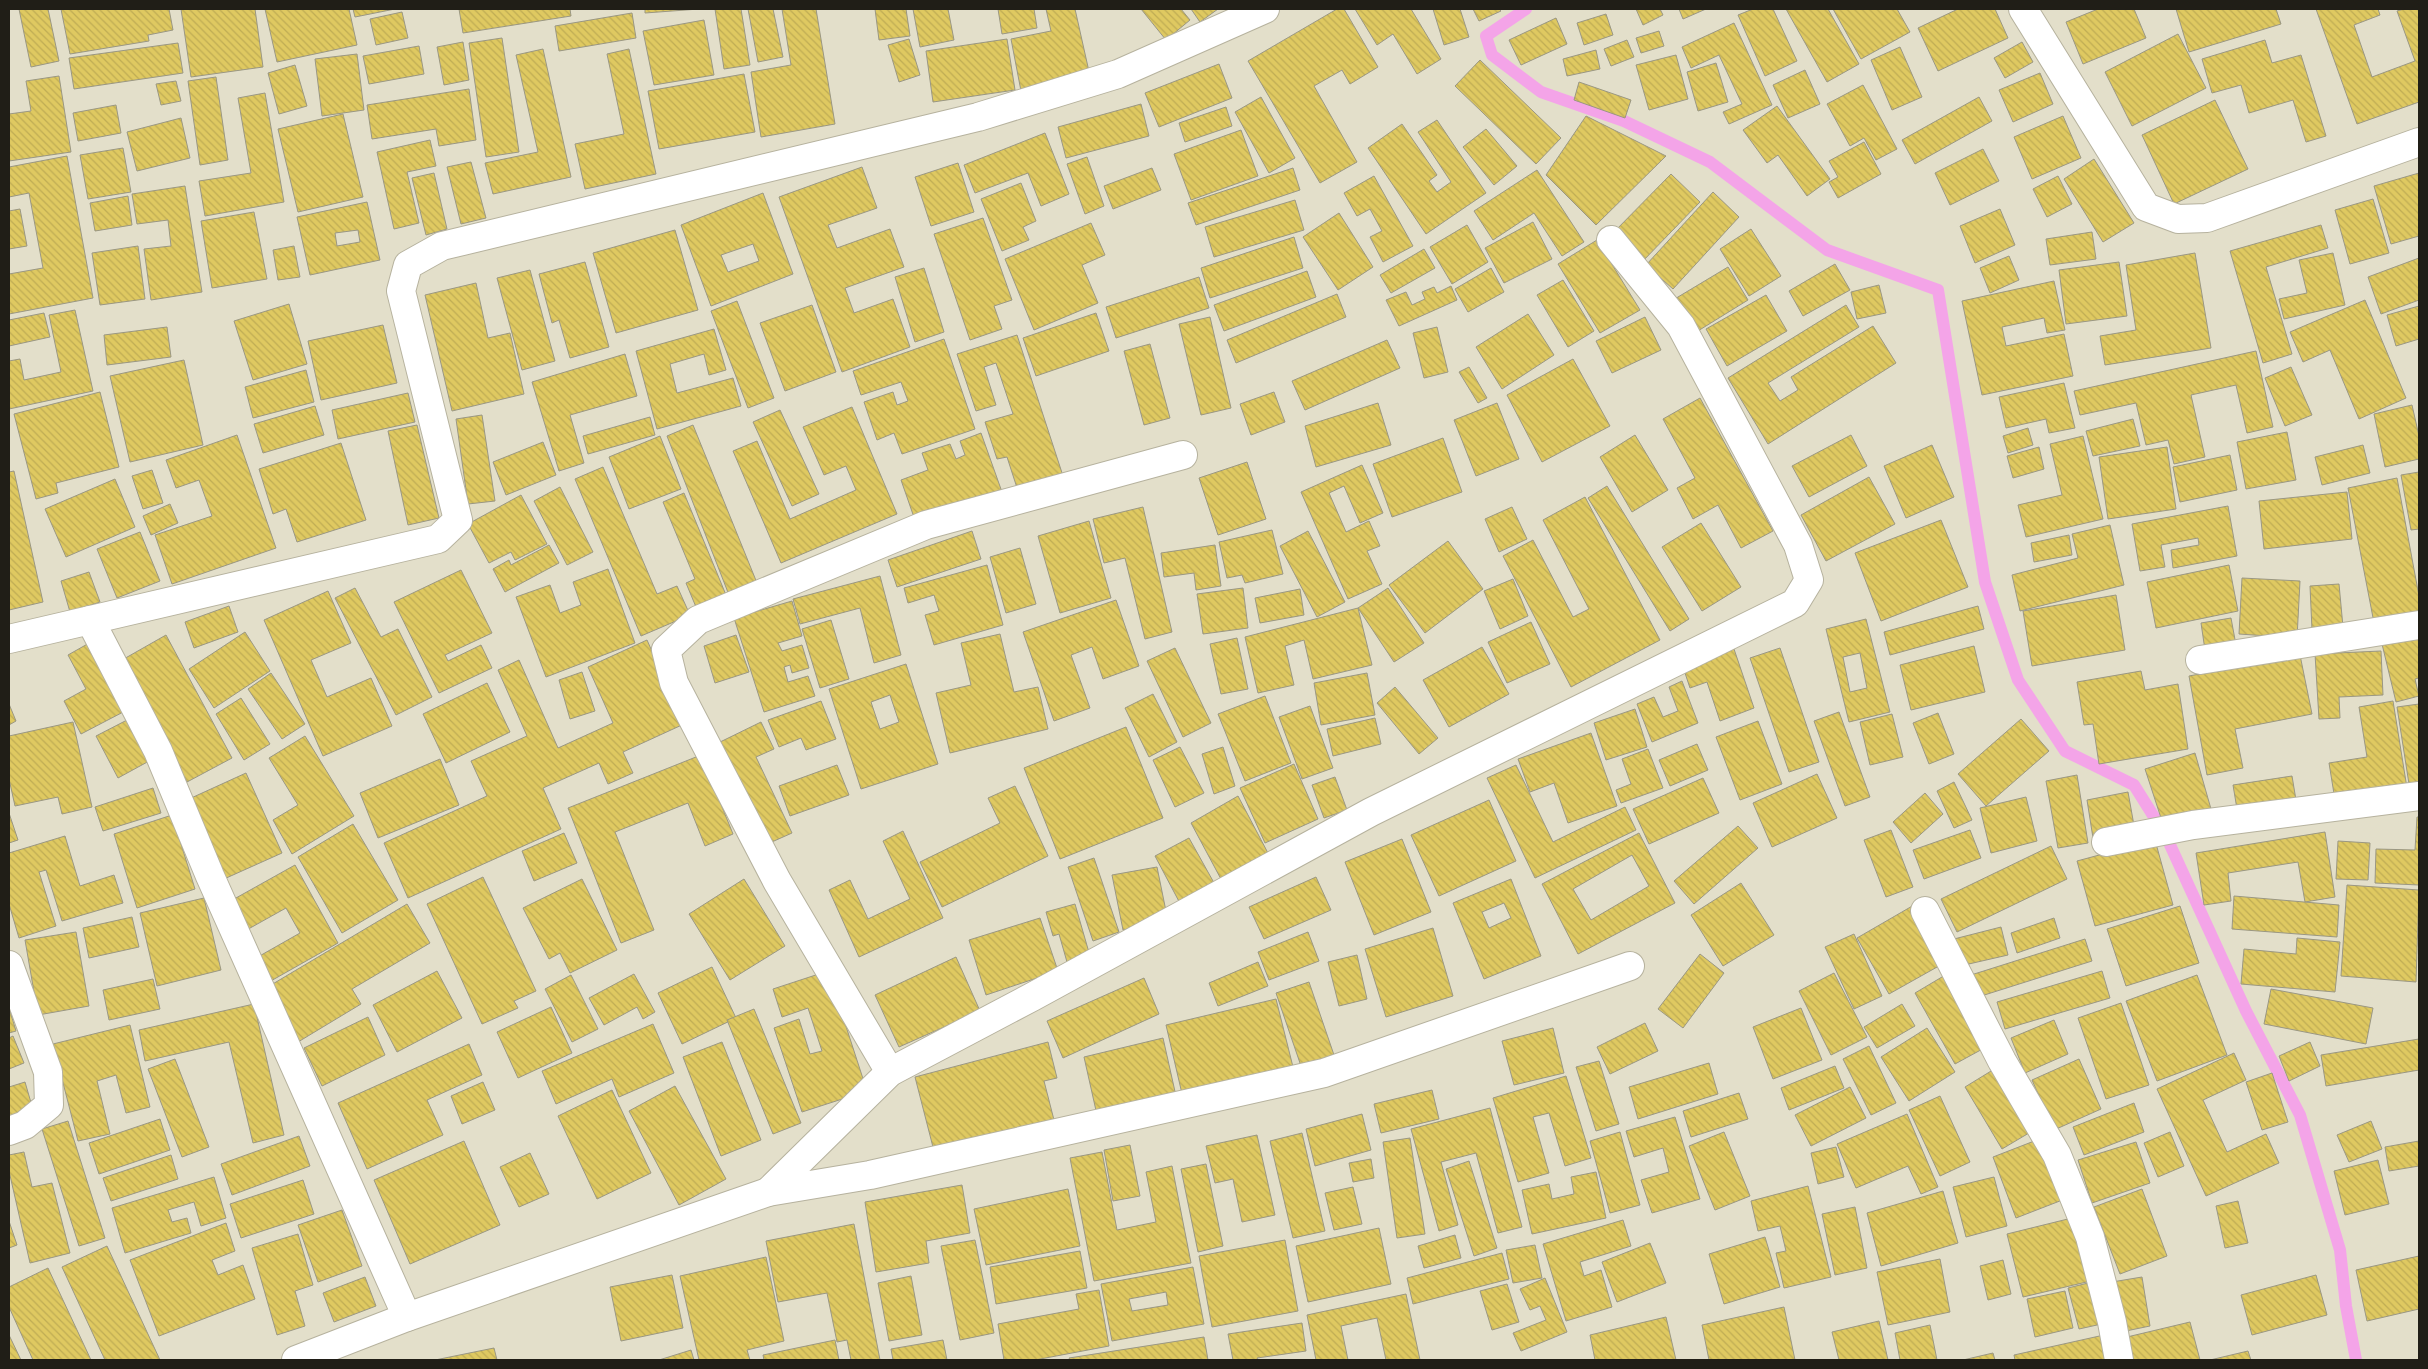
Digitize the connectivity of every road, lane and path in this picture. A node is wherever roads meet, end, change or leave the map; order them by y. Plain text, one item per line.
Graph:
1 (1265, 9) edge
2 (2023, 9) edge
3 (2419, 142) edge
4 (1611, 240) dead end
5 (1183, 455) dead end
6 (90, 620) junction
7 (2419, 625) edge
8 (9, 638) edge
9 (2200, 660) dead end
10 (2419, 796) edge
11 (2106, 842) dead end
12 (1924, 911) dead end
13 (9, 966) edge
14 (1630, 966) dead end
15 (890, 1072) junction
16 (9, 1130) edge
17 (768, 1192) junction
18 (407, 1316) junction
19 (296, 1360) edge
20 (2119, 1360) edge

1 - 6 street
2 - 3 street
4 - 15 street
5 - 15 street
6 - 8 street
6 - 18 street
7 - 9 street
10 - 11 street
12 - 20 street
13 - 16 street
14 - 17 street
15 - 17 street
17 - 18 street
18 - 19 street

